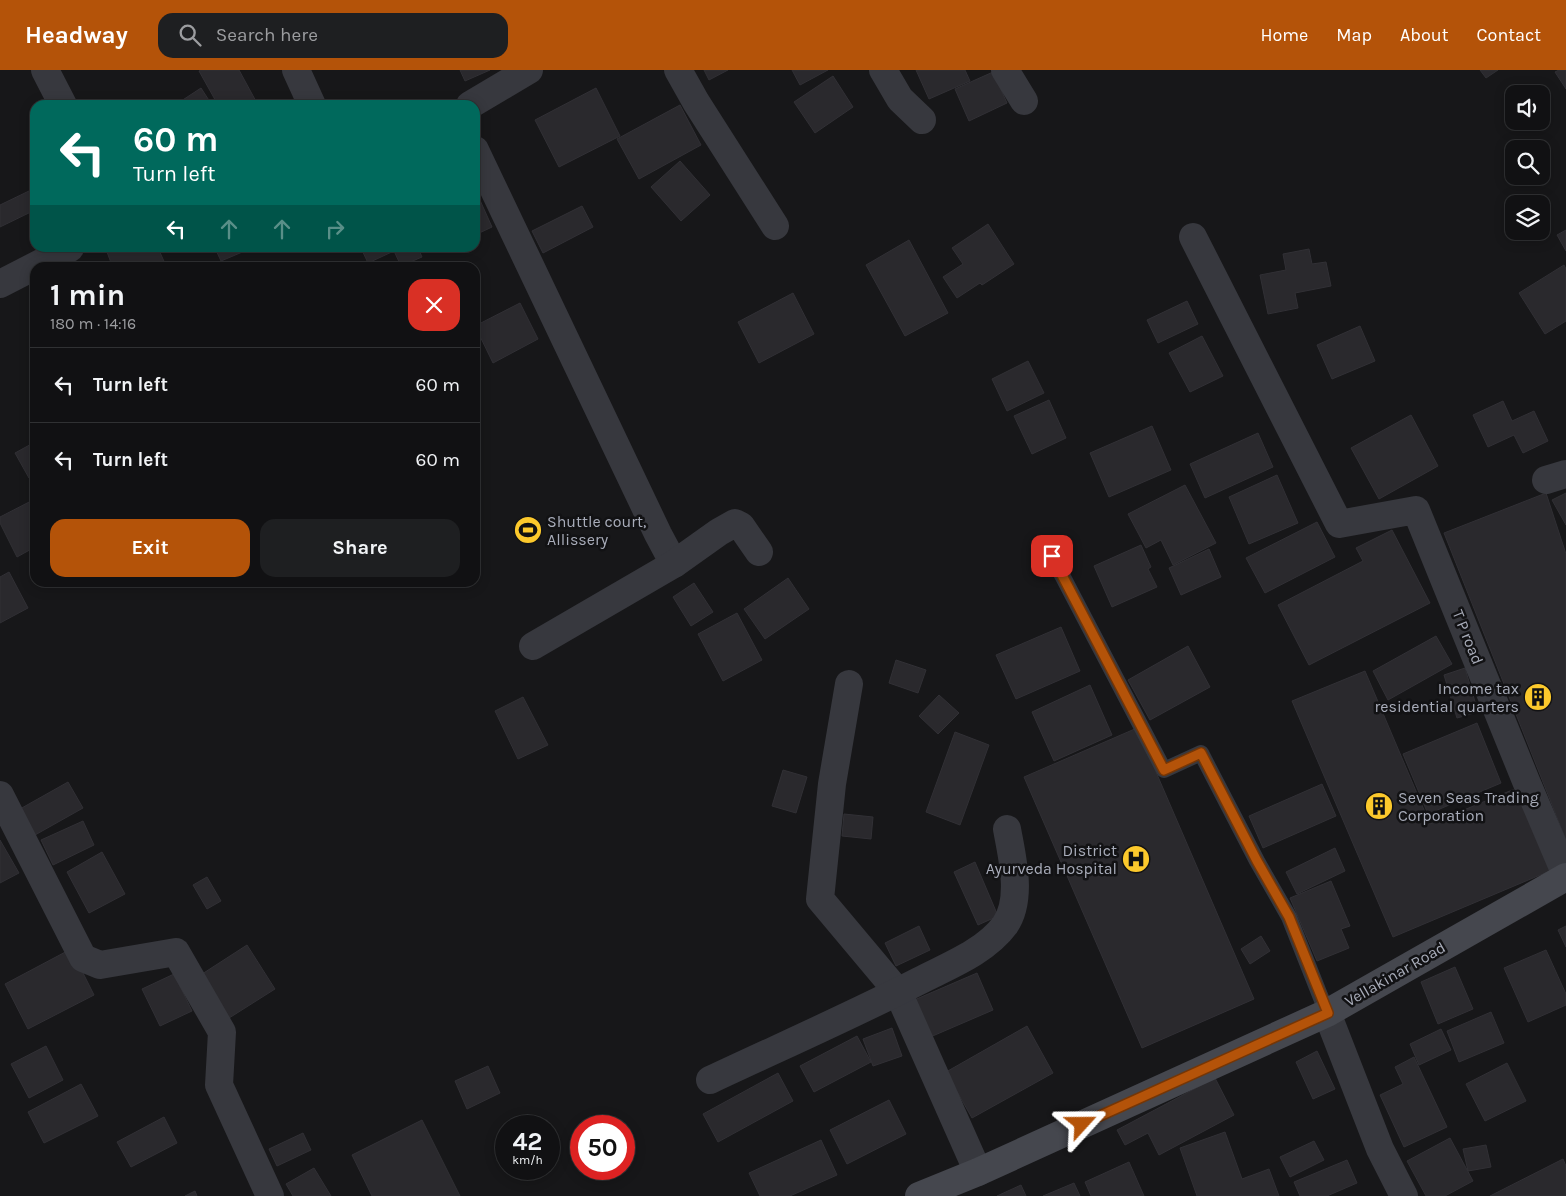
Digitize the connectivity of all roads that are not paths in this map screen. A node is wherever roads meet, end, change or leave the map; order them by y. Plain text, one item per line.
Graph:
1 (45, 70) edge
2 (296, 70) edge
3 (529, 70) edge
4 (678, 70) edge
5 (883, 70) edge
6 (1004, 70) edge
7 (60, 100) edge
8 (310, 100) edge
9 (478, 100) edge
10 (1024, 101) dead end
11 (922, 120) dead end
12 (480, 160) edge
13 (775, 226) dead end
14 (1193, 237) dead end
15 (62, 252) edge
16 (43, 262) edge
17 (30, 269) edge
18 (0, 284) edge
19 (667, 550) junction
20 (759, 552) dead end
21 (1052, 556) dead end
22 (533, 646) dead end
23 (849, 684) dead end
24 (0, 795) edge
25 (1007, 829) dead end
26 (1566, 876) edge
27 (898, 992) junction
28 (1328, 1013) junction
29 (710, 1080) dead end
30 (978, 1172) junction
31 (270, 1196) edge
32 (919, 1196) edge
33 (1404, 1196) edge

1 - 7 street
2 - 8 street
3 - 9 street
4 - 13 street
5 - 11 street
6 - 10 street
12 - 19 street
14 - 26 street, T P road
15 - 16 street
17 - 18 street
19 - 20 street
19 - 22 street
21 - 28 lane
23 - 27 street
24 - 31 street
25 - 27 street
26 - 28 main road, Vellakinar Road
27 - 29 street
27 - 30 street
28 - 30 main road, Vellakinar Road
28 - 33 street
30 - 32 main road, Vellakinar Road

